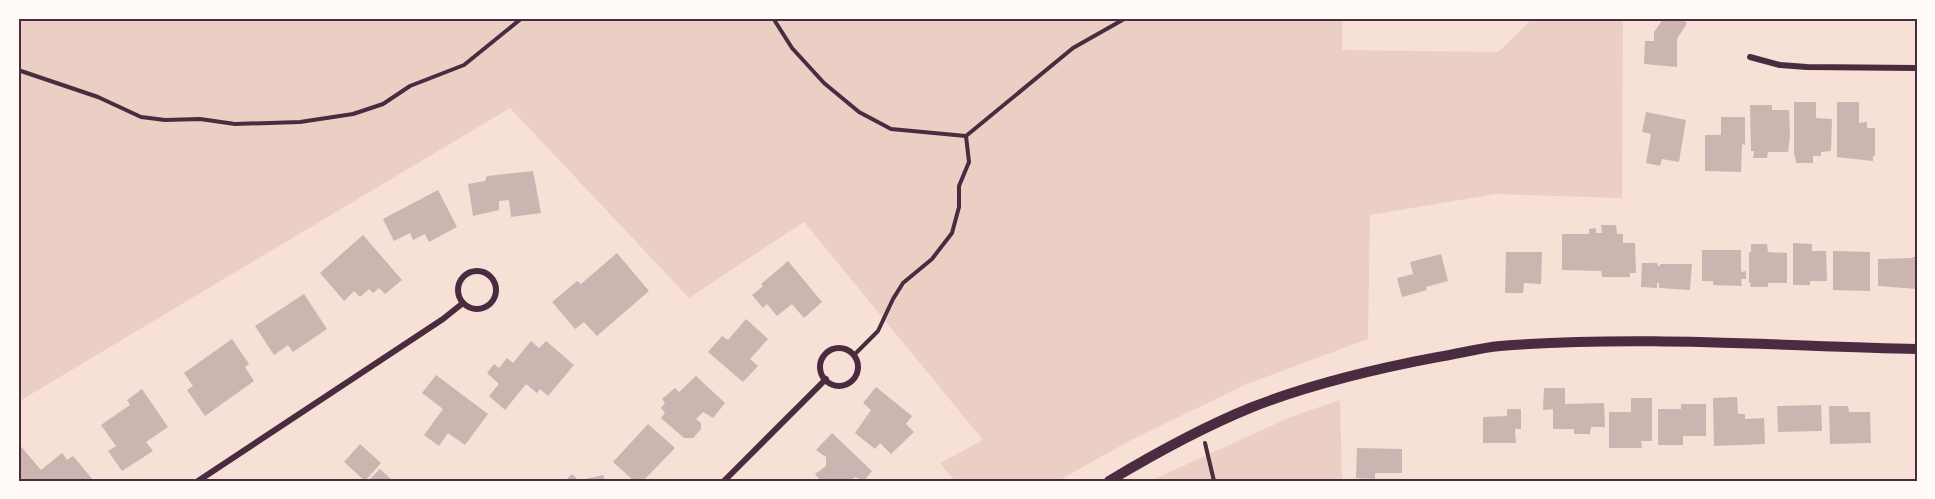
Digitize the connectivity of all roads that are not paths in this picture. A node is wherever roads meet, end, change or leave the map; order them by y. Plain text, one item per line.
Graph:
1 (1750, 57) dead end
2 (1917, 68) edge
3 (464, 303) junction
4 (1917, 349) edge
5 (826, 379) junction
6 (198, 481) edge
7 (724, 481) edge
8 (1109, 481) edge

1 - 2 street
3 - 3 street
3 - 6 street
4 - 8 street
5 - 5 street
5 - 7 street

